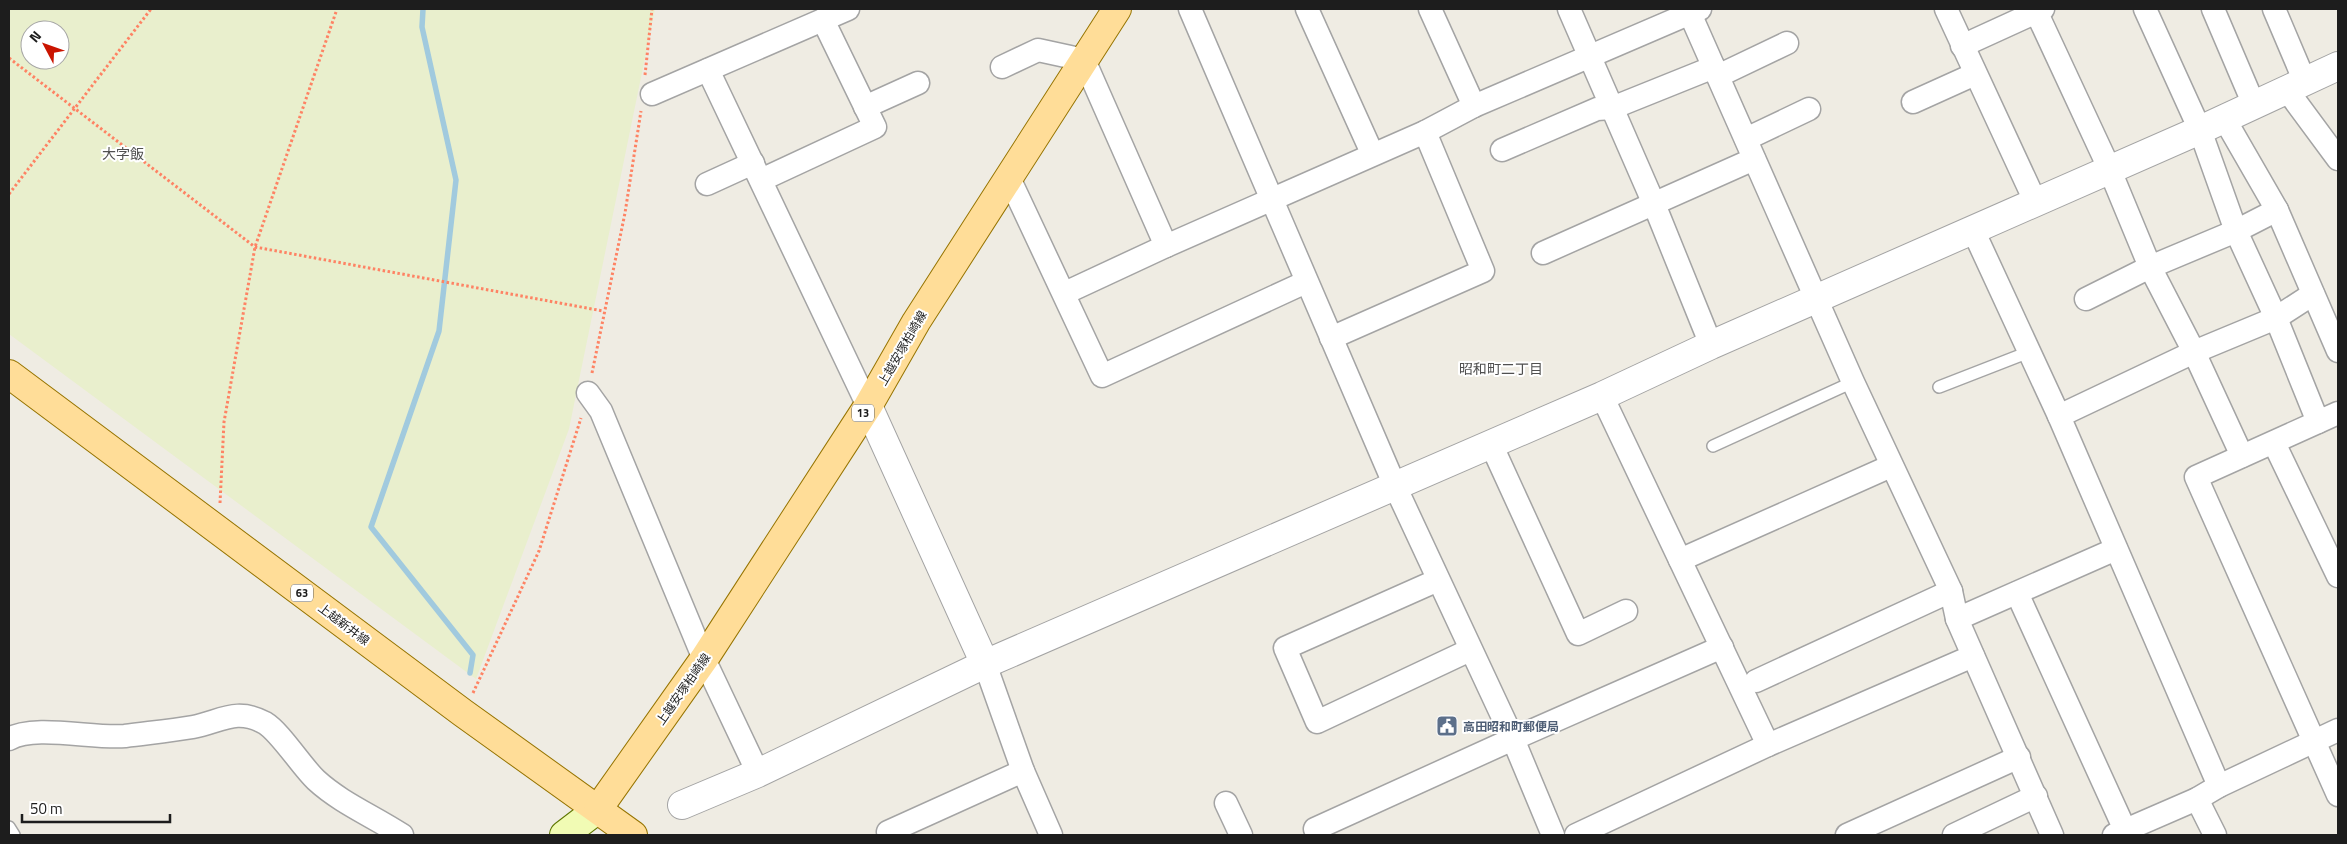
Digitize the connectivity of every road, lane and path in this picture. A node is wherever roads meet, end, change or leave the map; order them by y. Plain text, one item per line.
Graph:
1 (151, 9) edge
2 (337, 9) edge
3 (652, 9) edge
4 (848, 9) edge
5 (1117, 9) edge
6 (1190, 9) edge
7 (1307, 9) edge
8 (1430, 9) edge
9 (1569, 9) edge
10 (1946, 9) edge
11 (2146, 9) edge
12 (2213, 9) edge
13 (2274, 9) edge
14 (1692, 10) edge
15 (2038, 10) edge
16 (823, 20) junction
17 (1787, 43) dead end
18 (1962, 46) junction
19 (1590, 57) junction
20 (9, 58) edge
21 (1084, 60) junction
22 (2338, 66) edge
23 (1002, 67) dead end
24 (708, 70) junction
25 (1716, 72) junction
26 (1975, 74) junction
27 (918, 83) dead end
28 (2296, 86) junction
29 (648, 89) joint
30 (1913, 102) dead end
31 (2254, 105) junction
32 (1474, 106) junction
33 (865, 107) junction
34 (1612, 108) junction
35 (75, 109) junction
36 (1809, 109) dead end
37 (2212, 124) junction
38 (1424, 132) junction
39 (1750, 149) junction
40 (1502, 150) dead end
41 (1372, 154) junction
42 (2338, 159) edge
43 (2109, 168) junction
44 (757, 171) junction
45 (1009, 178) junction
46 (707, 184) dead end
47 (9, 194) edge
48 (1270, 201) junction
49 (2035, 201) junction
50 (1654, 204) junction
51 (2277, 210) junction
52 (1973, 230) junction
53 (2236, 231) junction
54 (1166, 246) junction
55 (255, 247) junction
56 (1543, 253) dead end
57 (2150, 267) junction
58 (1306, 282) junction
59 (1065, 293) junction
60 (2313, 294) junction
61 (1817, 299) junction
62 (2086, 299) dead end
63 (603, 311) dead end
64 (2276, 318) junction
65 (1331, 338) junction
66 (1711, 345) junction
67 (2338, 351) edge
68 (2029, 352) junction
69 (2194, 352) junction
70 (9, 374) edge
71 (1853, 382) junction
72 (1939, 387) dead end
73 (588, 393) dead end
74 (1602, 396) junction
75 (868, 406) junction
76 (2060, 416) junction
77 (2328, 417) edge
78 (2274, 443) junction
79 (1492, 444) junction
80 (1713, 446) dead end
81 (2242, 456) junction
82 (1891, 466) junction
83 (1395, 486) junction
84 (219, 531) junction
85 (2116, 549) junction
86 (1680, 560) junction
87 (2338, 576) edge
88 (1438, 580) junction
89 (1951, 591) junction
90 (2017, 592) junction
91 (1626, 611) dead end
92 (1957, 619) junction
93 (1722, 647) junction
94 (1470, 650) junction
95 (1972, 656) junction
96 (704, 659) junction
97 (985, 664) junction
98 (1756, 681) dead end
99 (2338, 730) edge
100 (1513, 739) junction
101 (9, 740) edge
102 (2314, 740) junction
103 (1768, 745) junction
104 (2019, 757) junction
105 (1024, 771) junction
106 (758, 773) junction
107 (2219, 786) junction
108 (2338, 795) edge
109 (2036, 796) junction
110 (2197, 798) junction
111 (1226, 803) dead end
112 (682, 805) dead end
113 (598, 809) junction
114 (9, 827) edge
115 (1315, 829) dead end
116 (2119, 833) edge
117 (14, 835) edge
118 (402, 835) edge
119 (564, 835) edge
120 (633, 835) edge
121 (890, 835) edge
122 (1051, 835) edge
123 (1241, 835) edge
124 (1553, 835) edge
125 (1576, 835) edge
126 (1846, 835) edge
127 (1954, 835) edge
128 (2052, 835) edge
129 (2215, 835) edge

1 - 35 path
2 - 55 path
3 - 29 path
4 - 16 street
5 - 21 main road, 上越安塚柏崎線 / 13
6 - 48 street
7 - 41 street
8 - 32 street
9 - 19 street
10 - 18 street
11 - 37 street
12 - 31 street
13 - 28 street
14 - 19 street
14 - 25 street
15 - 18 street
15 - 43 street
16 - 24 street
16 - 33 street
17 - 25 street
18 - 26 street
19 - 32 street
19 - 34 street
20 - 35 path
21 - 23 street
21 - 45 main road, 上越安塚柏崎線 / 13
21 - 54 street
22 - 28 street
24 - 29 street
24 - 44 street
25 - 34 street
25 - 39 street
26 - 30 street
26 - 49 street
27 - 33 street
28 - 31 street
28 - 42 street
31 - 37 street
32 - 38 street
33 - 44 street
34 - 40 street
34 - 50 street
35 - 47 path
35 - 55 path
36 - 39 street
37 - 43 street
37 - 51 street
37 - 53 street
38 - 41 street
38 - 65 street
39 - 50 street
39 - 61 street
41 - 48 street
43 - 49 street
43 - 57 street
44 - 46 street
44 - 75 street
45 - 59 street
45 - 75 main road, 上越安塚柏崎線 / 13
48 - 54 street
48 - 58 street
49 - 52 street
50 - 56 street
50 - 66 street
51 - 53 street
51 - 60 street
52 - 61 street
52 - 68 street
53 - 57 street
53 - 64 street
54 - 59 street
55 - 63 path
55 - 84 path
57 - 62 street
57 - 69 street
58 - 59 street
58 - 65 street
60 - 64 street
60 - 67 street
61 - 66 street
61 - 71 street
64 - 69 street
64 - 77 street
65 - 83 street
66 - 74 street
68 - 72 lane
68 - 76 street
69 - 76 street
69 - 81 street
70 - 84 main road, 上越新井線 / 63
71 - 80 lane
71 - 82 street
73 - 96 street
74 - 79 street
74 - 86 street
75 - 96 main road, 上越安塚柏崎線 / 13
75 - 97 street
76 - 85 street
77 - 78 street
78 - 81 street
78 - 87 street
79 - 83 street
79 - 91 street
81 - 102 street
82 - 86 street
82 - 89 street
83 - 88 street
83 - 97 street
84 - 113 main road, 上越新井線 / 63
85 - 90 street
85 - 107 street
86 - 93 street
88 - 94 street
88 - 94 street
89 - 92 street
89 - 98 street
90 - 92 street
90 - 116 street
92 - 95 street
93 - 100 street
93 - 103 street
94 - 100 street
95 - 103 street
95 - 104 street
96 - 106 street
96 - 113 main road, 上越安塚柏崎線 / 13
97 - 105 street
97 - 106 street
99 - 102 street
100 - 115 street
100 - 124 street
101 - 118 street
102 - 107 street
102 - 108 street
103 - 125 street
104 - 109 street
104 - 126 street
105 - 121 street
105 - 122 street
106 - 112 street
107 - 110 street
109 - 127 street
109 - 128 street
110 - 116 street
110 - 129 street
111 - 123 street
113 - 119 main road
113 - 120 main road, 上越新井線 / 63
114 - 117 lane

